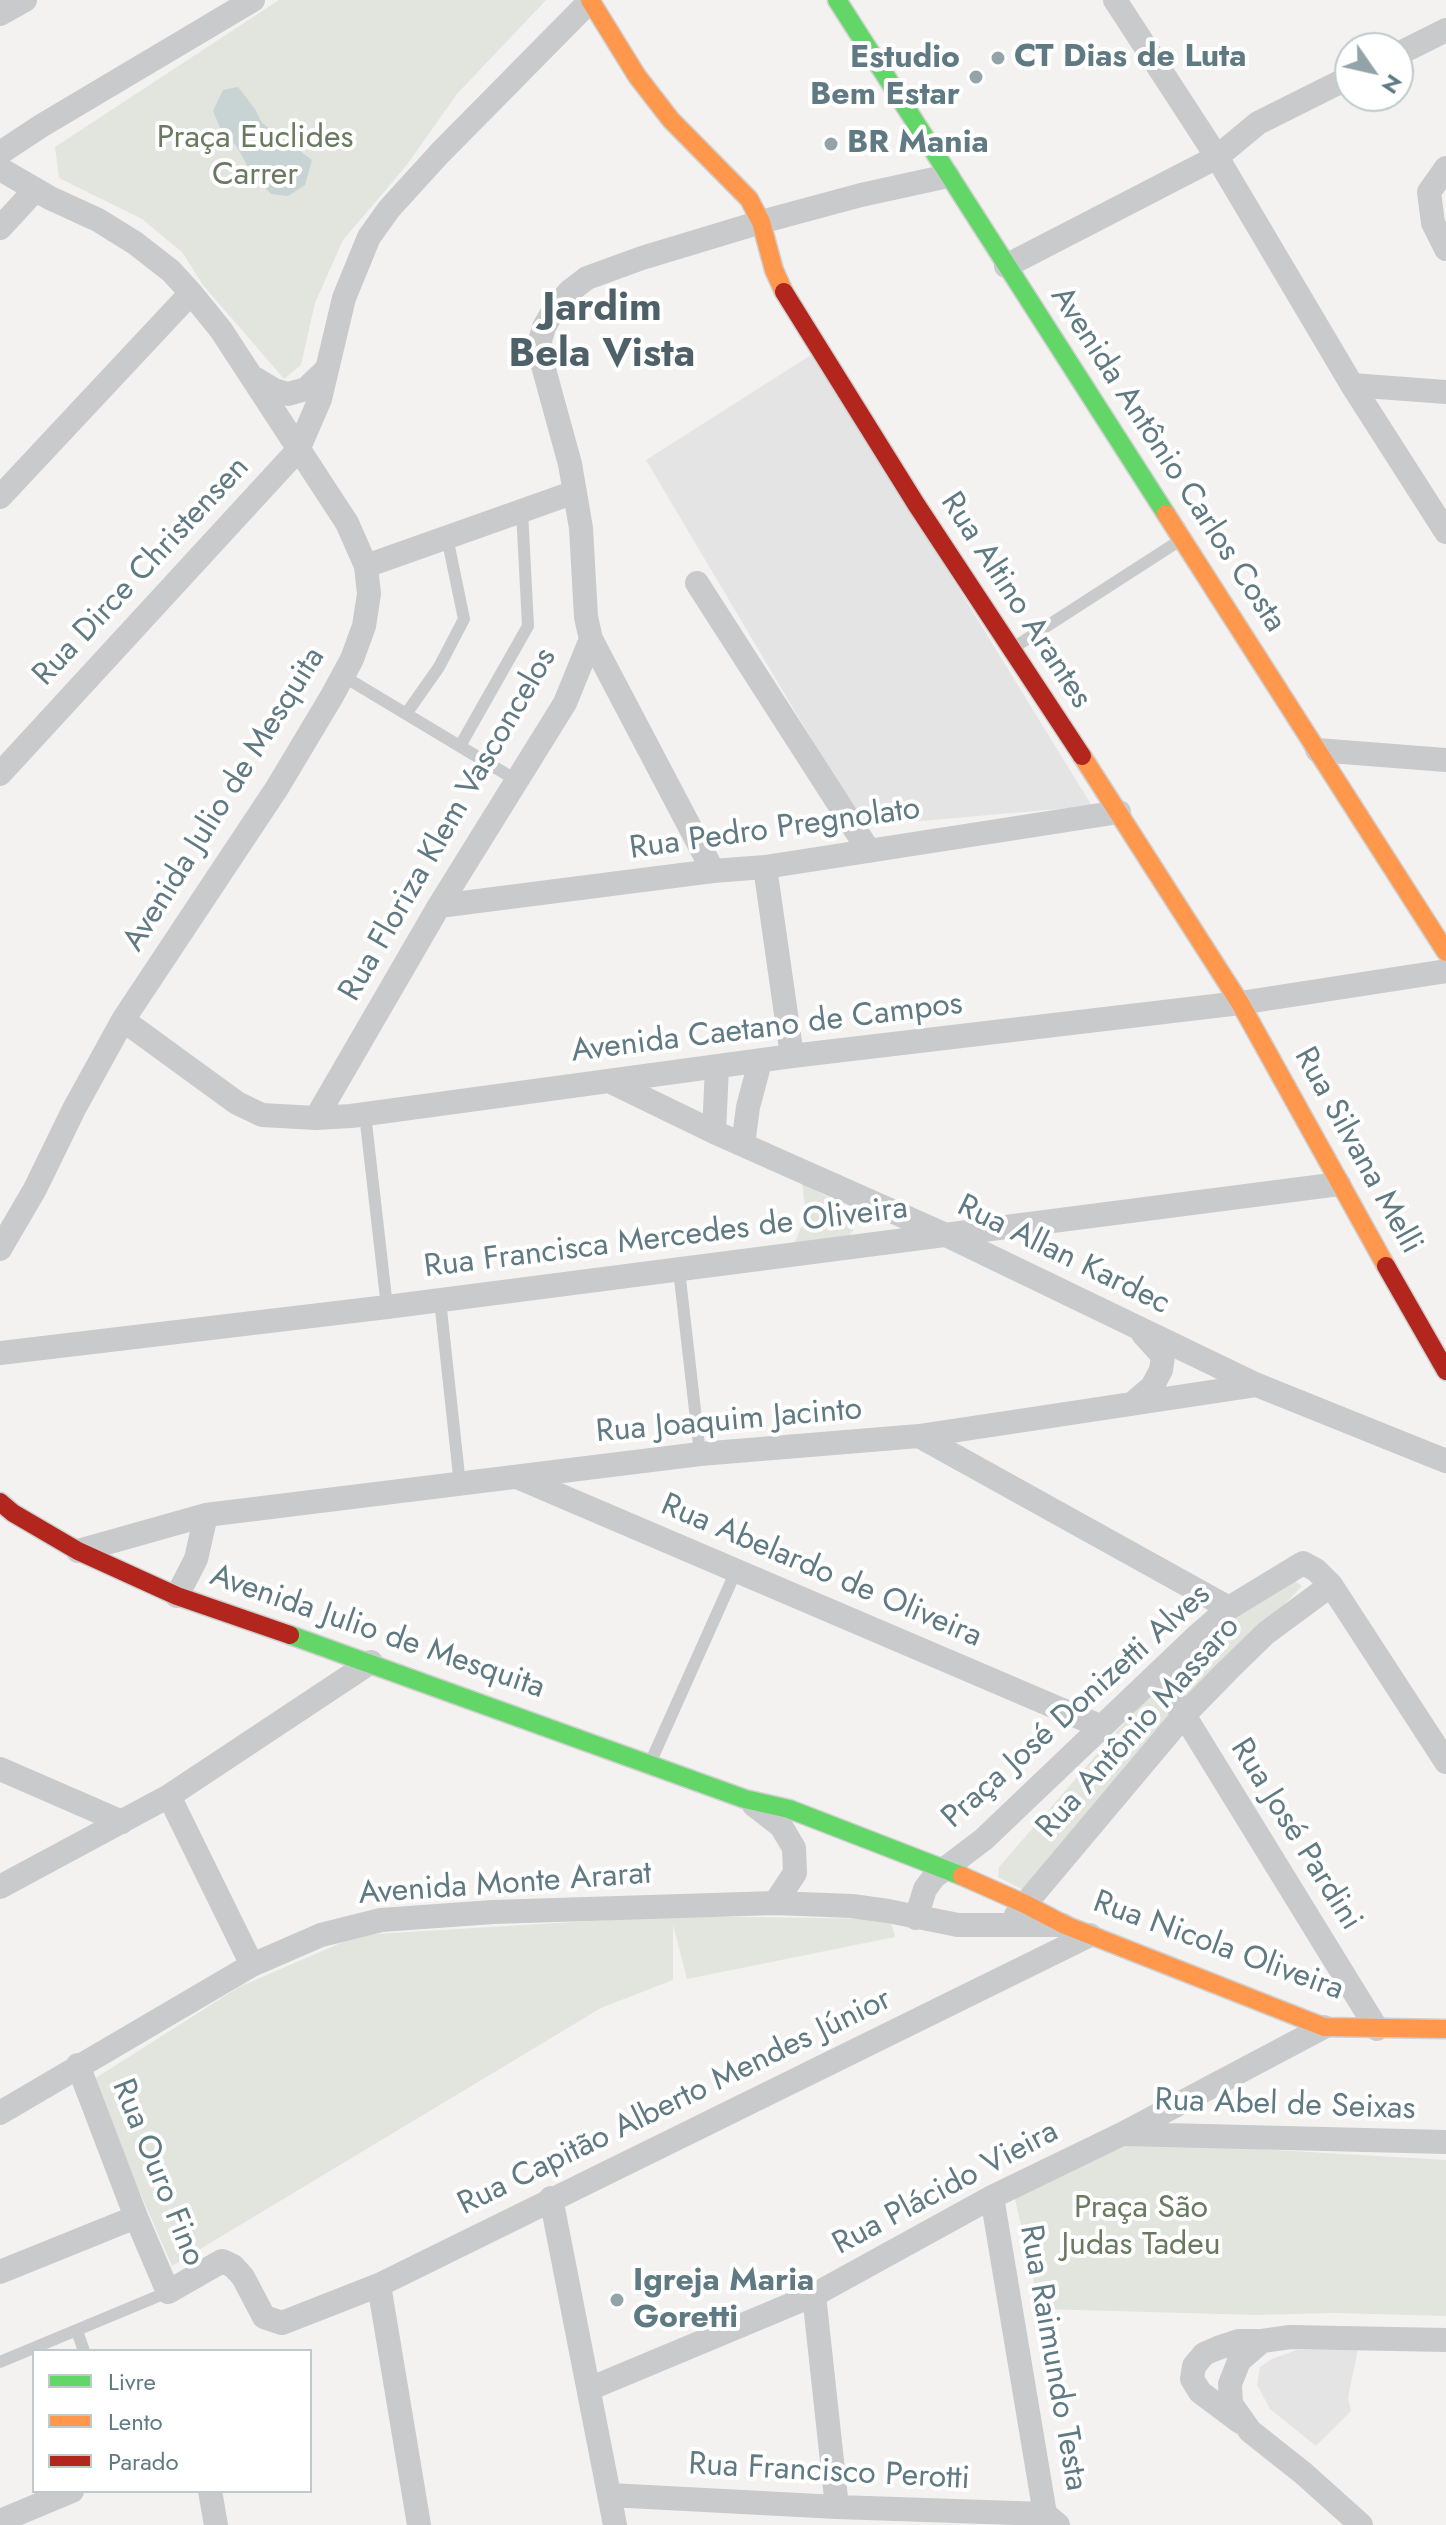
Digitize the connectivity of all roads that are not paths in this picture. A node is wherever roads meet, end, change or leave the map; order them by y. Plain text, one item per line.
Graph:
1 (25, 0) edge
2 (253, 0) edge
3 (837, 0) edge
4 (1115, 0) edge
5 (590, 1) edge
6 (0, 14) edge
7 (1446, 30) edge
8 (1414, 46) edge
9 (1334, 85) edge
10 (0, 153) edge
11 (1217, 157) junction
12 (1446, 168) edge
13 (0, 169) edge
14 (948, 176) junction
15 (35, 190) junction
16 (1438, 191) edge
17 (761, 222) junction
18 (0, 228) edge
19 (1446, 249) edge
20 (1006, 266) junction
21 (191, 293) junction
22 (326, 370) junction
23 (254, 378) junction
24 (1352, 385) junction
25 (1446, 392) edge
26 (298, 450) junction
27 (575, 492) junction
28 (0, 497) edge
29 (522, 511) junction
30 (1446, 532) edge
31 (447, 537) junction
32 (1182, 539) junction
33 (366, 566) junction
34 (697, 583) dead end
35 (591, 639) junction
36 (1011, 649) junction
37 (343, 676) junction
38 (406, 714) junction
39 (460, 746) junction
40 (1317, 750) junction
41 (1446, 760) edge
42 (0, 774) edge
43 (516, 780) junction
44 (1119, 812) junction
45 (869, 851) junction
46 (765, 867) junction
47 (713, 871) junction
48 (439, 906) junction
49 (1446, 952) edge
50 (1446, 971) edge
51 (1240, 1003) junction
52 (123, 1020) junction
53 (792, 1056) junction
54 (760, 1062) junction
55 (717, 1068) junction
56 (611, 1082) junction
57 (365, 1114) junction
58 (316, 1118) junction
59 (714, 1132) junction
60 (743, 1145) junction
61 (1339, 1184) junction
62 (948, 1236) junction
63 (0, 1249) edge
64 (679, 1270) junction
65 (440, 1300) junction
66 (387, 1307) junction
67 (1134, 1326) junction
68 (0, 1353) edge
69 (1446, 1371) edge
70 (1257, 1385) junction
71 (1132, 1404) junction
72 (919, 1436) junction
73 (700, 1454) junction
74 (1446, 1461) edge
75 (515, 1476) junction
76 (460, 1485) junction
77 (0, 1502) edge
78 (206, 1515) junction
79 (78, 1551) junction
80 (736, 1571) junction
81 (1331, 1585) junction
82 (177, 1596) junction
83 (1229, 1608) junction
84 (371, 1662) junction
85 (1157, 1676) junction
86 (1184, 1715) junction
87 (1102, 1727) junction
88 (1446, 1762) edge
89 (650, 1764) junction
90 (0, 1769) edge
91 (169, 1796) junction
92 (745, 1799) junction
93 (122, 1822) junction
94 (944, 1868) junction
95 (987, 1886) junction
96 (0, 1887) edge
97 (775, 1903) junction
98 (916, 1918) junction
99 (1016, 1919) junction
100 (1065, 1925) joint
101 (974, 1926) junction
102 (1090, 1935) junction
103 (252, 1965) junction
104 (999, 1979) junction
105 (1324, 2027) junction
106 (1377, 2029) junction
107 (1446, 2029) edge
108 (78, 2065) junction
109 (0, 2113) edge
110 (1122, 2134) junction
111 (1446, 2142) edge
112 (992, 2197) junction
113 (551, 2198) junction
114 (136, 2217) junction
115 (0, 2272) edge
116 (379, 2285) junction
117 (168, 2292) junction
118 (814, 2295) junction
119 (77, 2331) junction
120 (1446, 2340) edge
121 (1262, 2341) junction
122 (32, 2349) edge
123 (32, 2349) edge
124 (83, 2349) edge
125 (0, 2362) edge
126 (589, 2389) junction
127 (1250, 2431) junction
128 (67, 2493) edge
129 (210, 2493) edge
130 (610, 2495) junction
131 (837, 2507) junction
132 (1052, 2519) edge
133 (0, 2521) edge
134 (216, 2525) edge
135 (419, 2525) edge
136 (615, 2525) edge
137 (1361, 2525) edge

1 - 6 street
2 - 10 street
3 - 14 street, Avenida Antônio Carlos Costa
4 - 11 street
5 - 17 street, Rua Altino Arantes
5 - 22 street, Rua Dirce Christensen
7 - 8 street
9 - 11 street
11 - 20 street
11 - 24 street
12 - 16 street
13 - 15 street, Avenida Julio de Mesquita
14 - 17 street, Rua Floriza Klem Vasconcelos
14 - 20 street, Avenida Antônio Carlos Costa
15 - 18 street
15 - 21 street, Avenida Julio de Mesquita
16 - 19 street
17 - 27 street, Rua Floriza Klem Vasconcelos
17 - 36 street, Rua Altino Arantes
20 - 32 street, Avenida Antônio Carlos Costa
21 - 23 street, Avenida Julio de Mesquita
21 - 28 street
22 - 23 street
22 - 26 street, Rua Dirce Christensen
23 - 26 street, Avenida Julio de Mesquita
24 - 25 street
24 - 30 street
26 - 33 street, Avenida Julio de Mesquita
26 - 42 street, Rua Dirce Christensen
27 - 29 street
27 - 35 street, Rua Floriza Klem Vasconcelos
29 - 31 street
29 - 39 lane
31 - 33 street
31 - 38 lane
32 - 36 lane
32 - 40 street, Avenida Antônio Carlos Costa
33 - 37 street, Avenida Julio de Mesquita
34 - 45 street
35 - 43 street, Rua Floriza Klem Vasconcelos
35 - 47 street
36 - 44 street, Rua Altino Arantes
37 - 38 lane
37 - 52 street, Avenida Julio de Mesquita
38 - 39 lane
39 - 43 lane
40 - 41 street
40 - 49 street, Avenida Antônio Carlos Costa
43 - 48 street, Rua Floriza Klem Vasconcelos
44 - 45 street, Rua Pedro Pregnolato
44 - 51 street, Rua Altino Arantes
45 - 46 street, Rua Pedro Pregnolato
46 - 47 street, Rua Pedro Pregnolato
46 - 53 street
47 - 48 street, Rua Pedro Pregnolato
48 - 58 street, Rua Floriza Klem Vasconcelos
50 - 51 street, Avenida Caetano de Campos
51 - 53 street, Avenida Caetano de Campos
51 - 61 street, Rua Silvana Melli
52 - 58 street, Avenida Caetano de Campos
52 - 63 street, Avenida Julio de Mesquita
53 - 54 street, Avenida Caetano de Campos
54 - 55 street, Avenida Caetano de Campos
54 - 60 street
55 - 56 street, Avenida Caetano de Campos
55 - 59 street
56 - 57 street, Avenida Caetano de Campos
56 - 59 street, Rua Allan Kardec
57 - 58 street, Avenida Caetano de Campos
57 - 66 lane
59 - 60 street, Rua Allan Kardec
60 - 62 street, Rua Allan Kardec
61 - 62 street, Rua Francisca Mercedes de Oliveira
61 - 69 street, Rua Silvana Melli
62 - 64 street, Rua Francisca Mercedes de Oliveira
62 - 67 street, Rua Allan Kardec
64 - 65 street, Rua Francisca Mercedes de Oliveira
64 - 73 lane
65 - 66 street, Rua Francisca Mercedes de Oliveira
65 - 76 lane
66 - 68 street, Rua Francisca Mercedes de Oliveira
67 - 70 street, Rua Allan Kardec
67 - 71 street
70 - 71 street, Rua Joaquim Jacinto
70 - 74 street, Rua Allan Kardec
71 - 72 street, Rua Joaquim Jacinto
72 - 73 street, Rua Joaquim Jacinto
72 - 83 street
73 - 75 street, Rua Joaquim Jacinto
75 - 76 street, Rua Joaquim Jacinto
75 - 80 street, Rua Abelardo de Oliveira
76 - 78 street, Rua Joaquim Jacinto
77 - 79 street, Avenida Julio de Mesquita
78 - 79 street, Rua Joaquim Jacinto
78 - 82 street
79 - 82 street, Avenida Julio de Mesquita
80 - 87 street, Rua Abelardo de Oliveira
80 - 89 lane
81 - 83 street, Praça José Donizetti Alves
81 - 86 street, Rua Antônio Massaro
81 - 88 street
82 - 84 street, Avenida Julio de Mesquita
83 - 85 street, Praça José Donizetti Alves
84 - 89 street, Avenida Julio de Mesquita
84 - 91 street
85 - 86 street, Rua José Pardini
85 - 87 street, Praça José Donizetti Alves
86 - 99 street, Rua Antônio Massaro
86 - 106 street, Rua José Pardini
87 - 94 street, Praça José Donizetti Alves
89 - 92 street, Avenida Julio de Mesquita
90 - 93 street
91 - 93 street
91 - 103 street
92 - 94 street, Avenida Julio de Mesquita
92 - 97 street, Avenida Julio de Mesquita
93 - 96 street
94 - 95 street, Rua Nicola Oliveira
94 - 98 street, Praça José Donizetti Alves
95 - 99 street, Rua Nicola Oliveira
95 - 101 street
97 - 98 street, Avenida Monte Ararat
97 - 103 street, Avenida Monte Ararat
98 - 101 street, Rua Nicola Oliveira
99 - 100 street, Rua Nicola Oliveira
99 - 101 street, Rua Nicola Oliveira
99 - 104 street
100 - 102 street, Rua Nicola Oliveira
102 - 104 street, Rua Capitão Alberto Mendes Júnior
102 - 105 street, Rua Nicola Oliveira
103 - 108 street, Avenida Monte Ararat
104 - 113 street, Rua Capitão Alberto Mendes Júnior
105 - 106 street, Rua Nicola Oliveira
105 - 110 street, Rua Plácido Vieira
106 - 107 street, Rua Nicola Oliveira
108 - 109 street, Avenida Monte Ararat
108 - 114 street, Rua Ouro Fino
110 - 111 street, Rua Abel de Seixas
110 - 112 street, Rua Plácido Vieira
112 - 118 street, Rua Plácido Vieira
112 - 132 street, Rua Raimundo Testa
113 - 116 street, Rua Capitão Alberto Mendes Júnior
113 - 126 street
114 - 115 street
114 - 117 street, Rua Ouro Fino
116 - 117 street, Rua Ouro Fino
116 - 135 street
117 - 119 lane
118 - 126 street, Rua Plácido Vieira
118 - 131 street
119 - 123 lane
119 - 124 lane
120 - 121 street
121 - 127 street
121 - 127 street
122 - 125 lane
126 - 130 street
127 - 137 street
128 - 133 street
129 - 134 street
130 - 131 street, Rua Francisco Perotti
130 - 136 street
131 - 132 street, Rua Francisco Perotti

